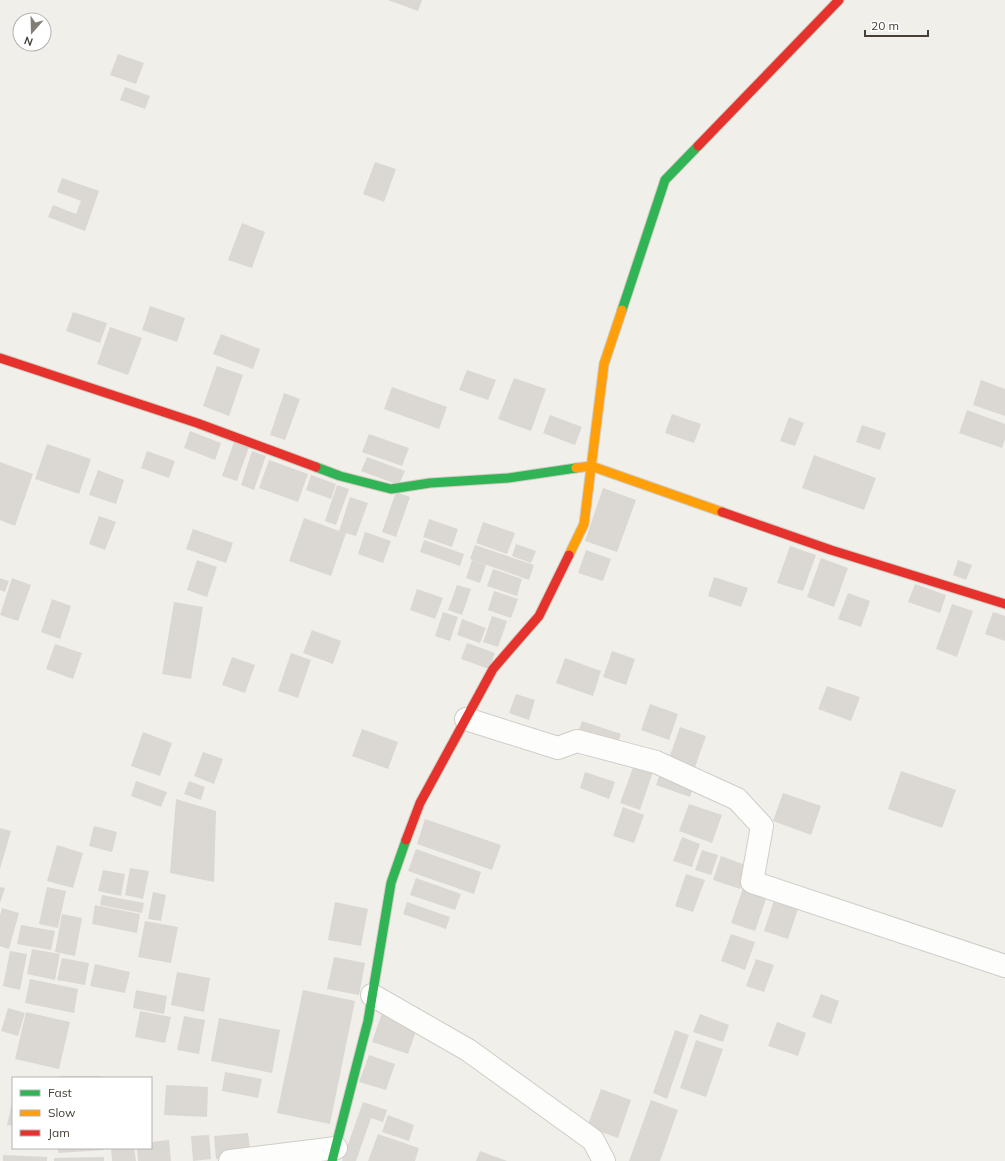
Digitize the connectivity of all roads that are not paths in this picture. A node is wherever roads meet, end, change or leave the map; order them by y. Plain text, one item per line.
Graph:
1 (839, 0) edge
2 (0, 358) edge
3 (591, 466) junction
4 (1005, 604) edge
5 (466, 719) junction
6 (1005, 966) edge
7 (372, 995) junction
8 (334, 1155) edge
9 (230, 1161) edge
10 (604, 1161) edge

1 - 3 street
2 - 3 street
3 - 4 street
3 - 5 street
5 - 6 street
5 - 7 street
7 - 8 street
7 - 10 street
8 - 9 street

